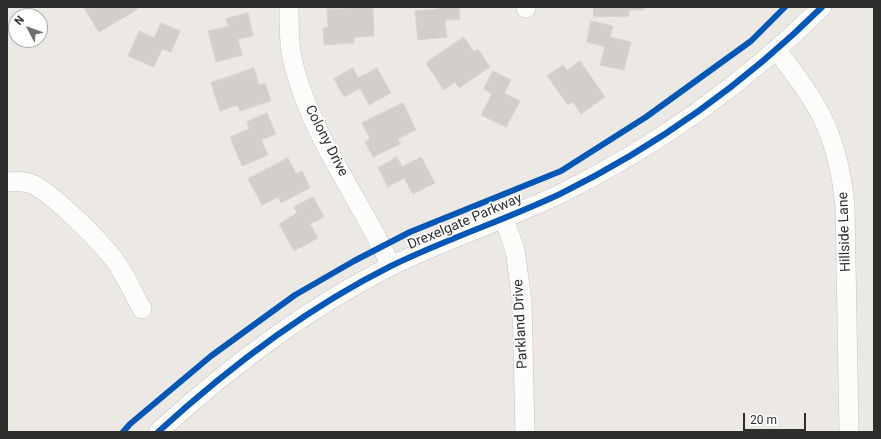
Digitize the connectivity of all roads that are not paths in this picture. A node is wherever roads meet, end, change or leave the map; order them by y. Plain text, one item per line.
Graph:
1 (289, 7) edge
2 (822, 7) edge
3 (776, 50) junction
4 (7, 182) edge
5 (504, 219) junction
6 (391, 266) junction
7 (142, 309) dead end
8 (158, 432) edge
9 (524, 432) edge
10 (849, 432) edge

1 - 6 street, Colony Drive
2 - 3 street, Drexelgate Parkway
3 - 5 street, Drexelgate Parkway
3 - 10 street, Hillside Lane
4 - 7 street
5 - 6 street, Drexelgate Parkway
5 - 9 street, Parkland Drive
6 - 8 street, Drexelgate Parkway

